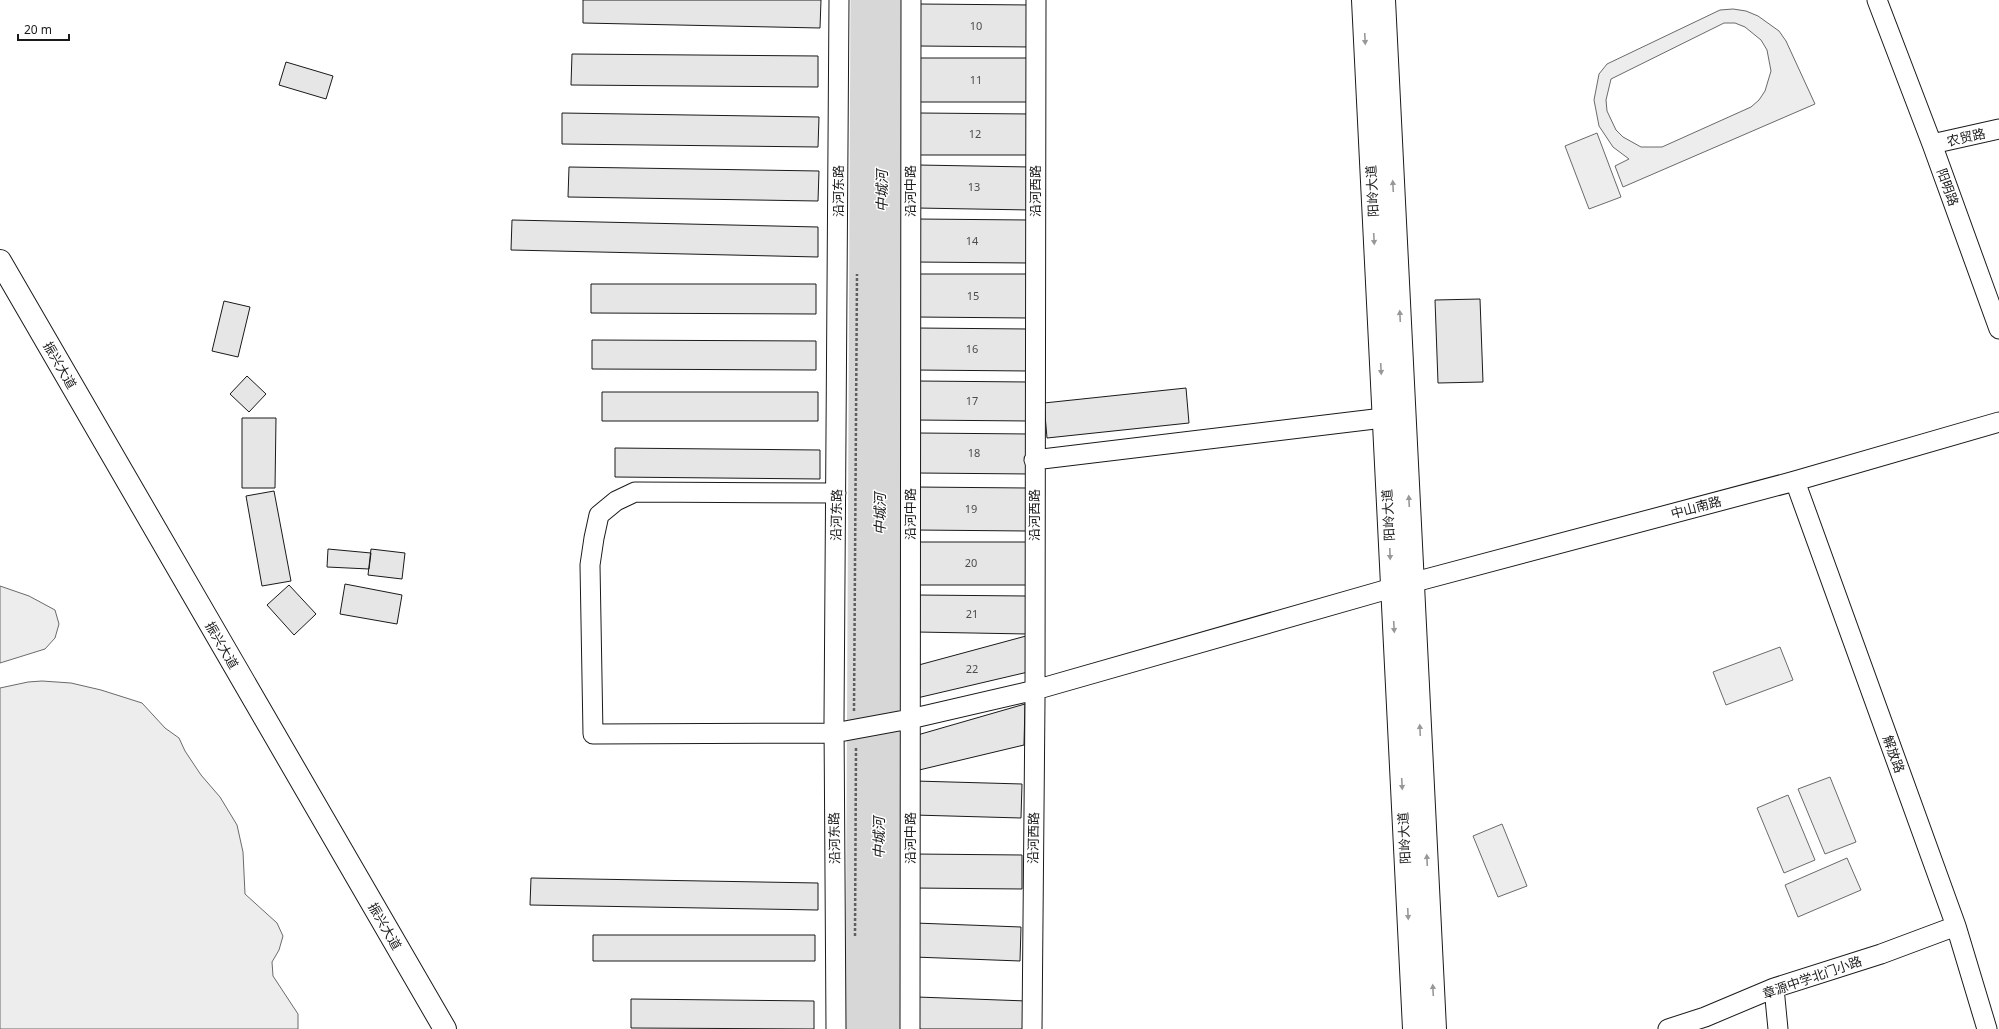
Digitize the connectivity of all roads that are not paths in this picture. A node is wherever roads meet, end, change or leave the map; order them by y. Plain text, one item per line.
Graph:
1 (839, 0) edge
2 (911, 0) edge
3 (1036, 0) edge
4 (1363, 0) edge
5 (1384, 0) edge
6 (1877, 0) edge
7 (1999, 129) edge
8 (1932, 144) junction
9 (0, 262) edge
10 (0, 284) edge
11 (1999, 329) edge
12 (1383, 418) junction
13 (1999, 422) edge
14 (1034, 460) junction
15 (1795, 481) junction
16 (836, 493) junction
17 (1413, 582) junction
18 (1392, 588) junction
19 (1035, 690) junction
20 (902, 720) junction
21 (834, 732) junction
22 (1956, 926) junction
23 (1774, 988) junction
24 (433, 1029) edge
25 (445, 1029) edge
26 (836, 1029) edge
27 (910, 1029) edge
28 (1032, 1029) edge
29 (1414, 1029) edge
30 (1435, 1029) edge
31 (1668, 1029) edge
32 (1778, 1029) edge
33 (1986, 1029) edge

1 - 16 street, 沿河东路
2 - 20 street, 沿河中路
3 - 14 street, 沿河西路
4 -> 12 main road, 阳岭大道
17 -> 5 main road, 阳岭大道
6 - 8 street, 阳明路
7 - 8 street, 农贸路
8 - 11 street, 阳明路
9 - 25 main road, 振兴大道
10 - 24 main road, 振兴大道
12 - 14 street
12 -> 18 main road, 阳岭大道
13 - 15 street, 中山南路
14 - 19 street, 沿河西路
15 - 17 street, 中山南路
15 - 22 street, 解放路
16 - 21 street, 沿河东路
16 - 21 street, 中山南路
17 - 18 street, 中山南路
30 -> 17 main road, 阳岭大道
18 - 19 street, 中山南路
18 -> 29 main road, 阳岭大道
19 - 20 street, 中山南路
19 - 28 street, 沿河西路
20 - 21 street, 中山南路
20 - 27 street, 沿河中路
21 - 26 street, 沿河东路
22 - 23 street, 章源中学北门小路
22 - 33 street, 解放路
23 - 31 street, 章源中学北门小路
23 - 32 street

